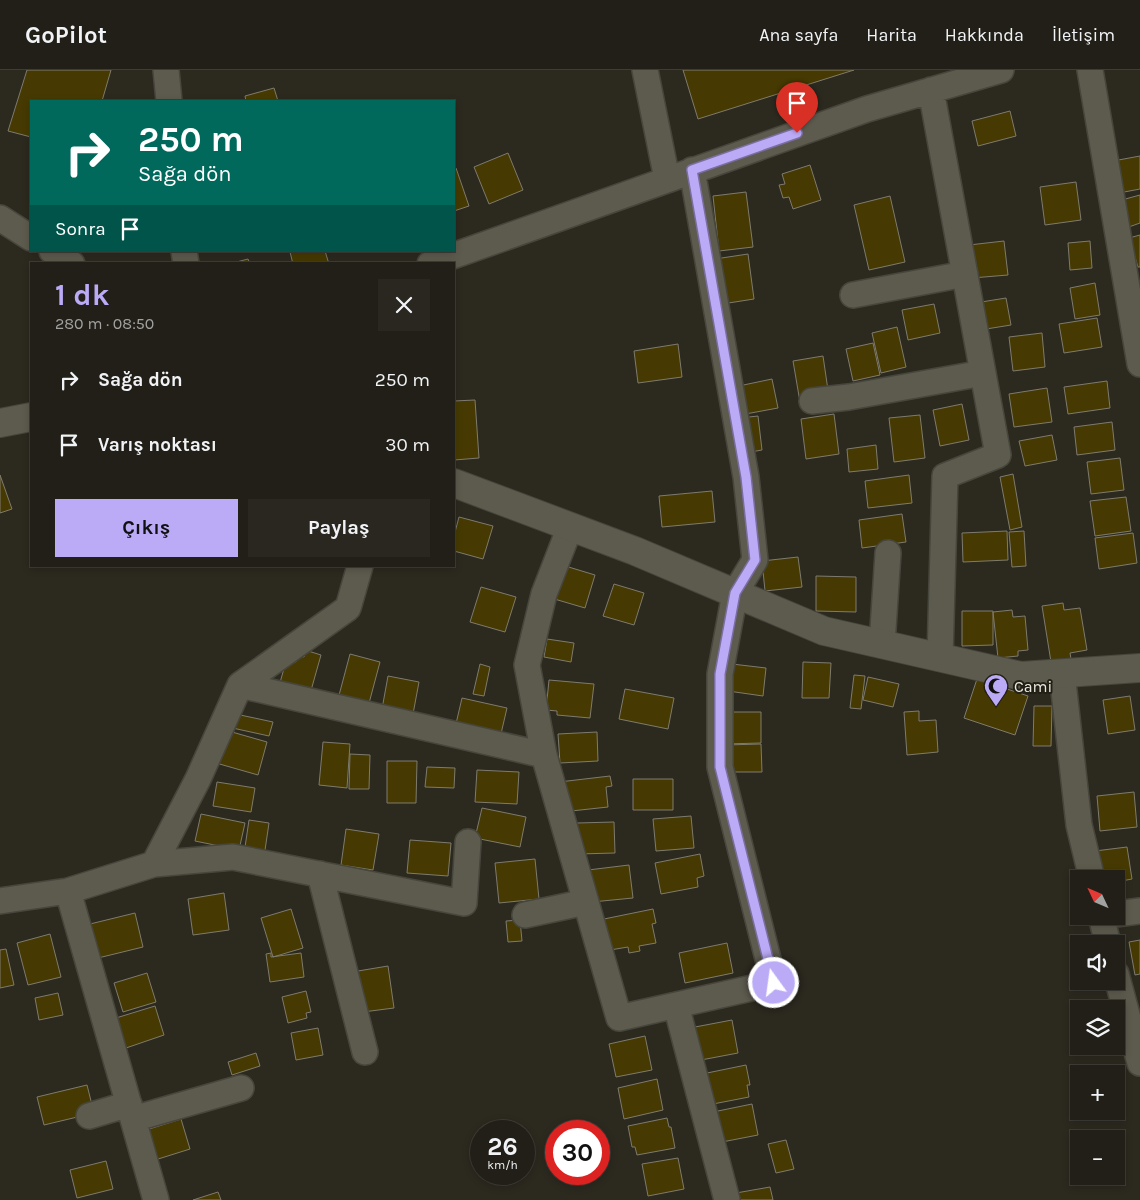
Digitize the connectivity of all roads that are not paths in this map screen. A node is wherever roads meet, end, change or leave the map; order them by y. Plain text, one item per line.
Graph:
1 (166, 70) edge
2 (645, 70) edge
3 (1001, 70) edge
4 (1090, 70) edge
5 (931, 90) junction
6 (168, 100) edge
7 (692, 170) junction
8 (667, 179) junction
9 (0, 218) edge
10 (30, 237) edge
11 (54, 252) edge
12 (69, 262) edge
13 (436, 262) edge
14 (965, 274) junction
15 (853, 295) dead end
16 (1139, 352) edge
17 (983, 373) junction
18 (812, 401) dead end
19 (30, 417) edge
20 (0, 423) edge
21 (455, 483) edge
22 (570, 527) junction
23 (888, 553) dead end
24 (360, 567) edge
25 (735, 593) junction
26 (882, 644) junction
27 (940, 658) junction
28 (1140, 668) edge
29 (1062, 673) junction
30 (240, 685) junction
31 (544, 755) junction
32 (468, 842) dead end
33 (154, 864) junction
34 (1090, 870) edge
35 (320, 874) junction
36 (68, 891) junction
37 (0, 901) edge
38 (586, 902) junction
39 (1140, 911) edge
40 (1125, 913) edge
41 (525, 915) dead end
42 (1120, 990) edge
43 (676, 1005) junction
44 (365, 1052) dead end
45 (1140, 1063) edge
46 (241, 1088) dead end
47 (131, 1112) junction
48 (89, 1116) dead end
49 (156, 1200) edge
50 (727, 1200) edge

1 - 6 street
2 - 8 street
3 - 5 street
4 - 16 street
5 - 7 street
5 - 14 street
7 - 8 street
7 - 25 street
8 - 13 street
9 - 10 street
11 - 12 street
14 - 15 street
14 - 17 street
17 - 18 street
17 - 27 street
19 - 20 street
21 - 22 street
22 - 25 street
22 - 31 street
23 - 26 street
24 - 30 street
25 - 26 street
25 - 43 street
26 - 27 street
27 - 29 street
28 - 29 street
29 - 34 street
30 - 31 street
30 - 33 street
31 - 38 street
32 - 35 street
33 - 35 street
33 - 36 street
35 - 44 street
36 - 37 street
36 - 47 street
38 - 41 street
38 - 43 street
39 - 40 street
42 - 45 street
43 - 50 street
46 - 47 street
47 - 48 street
47 - 49 street

